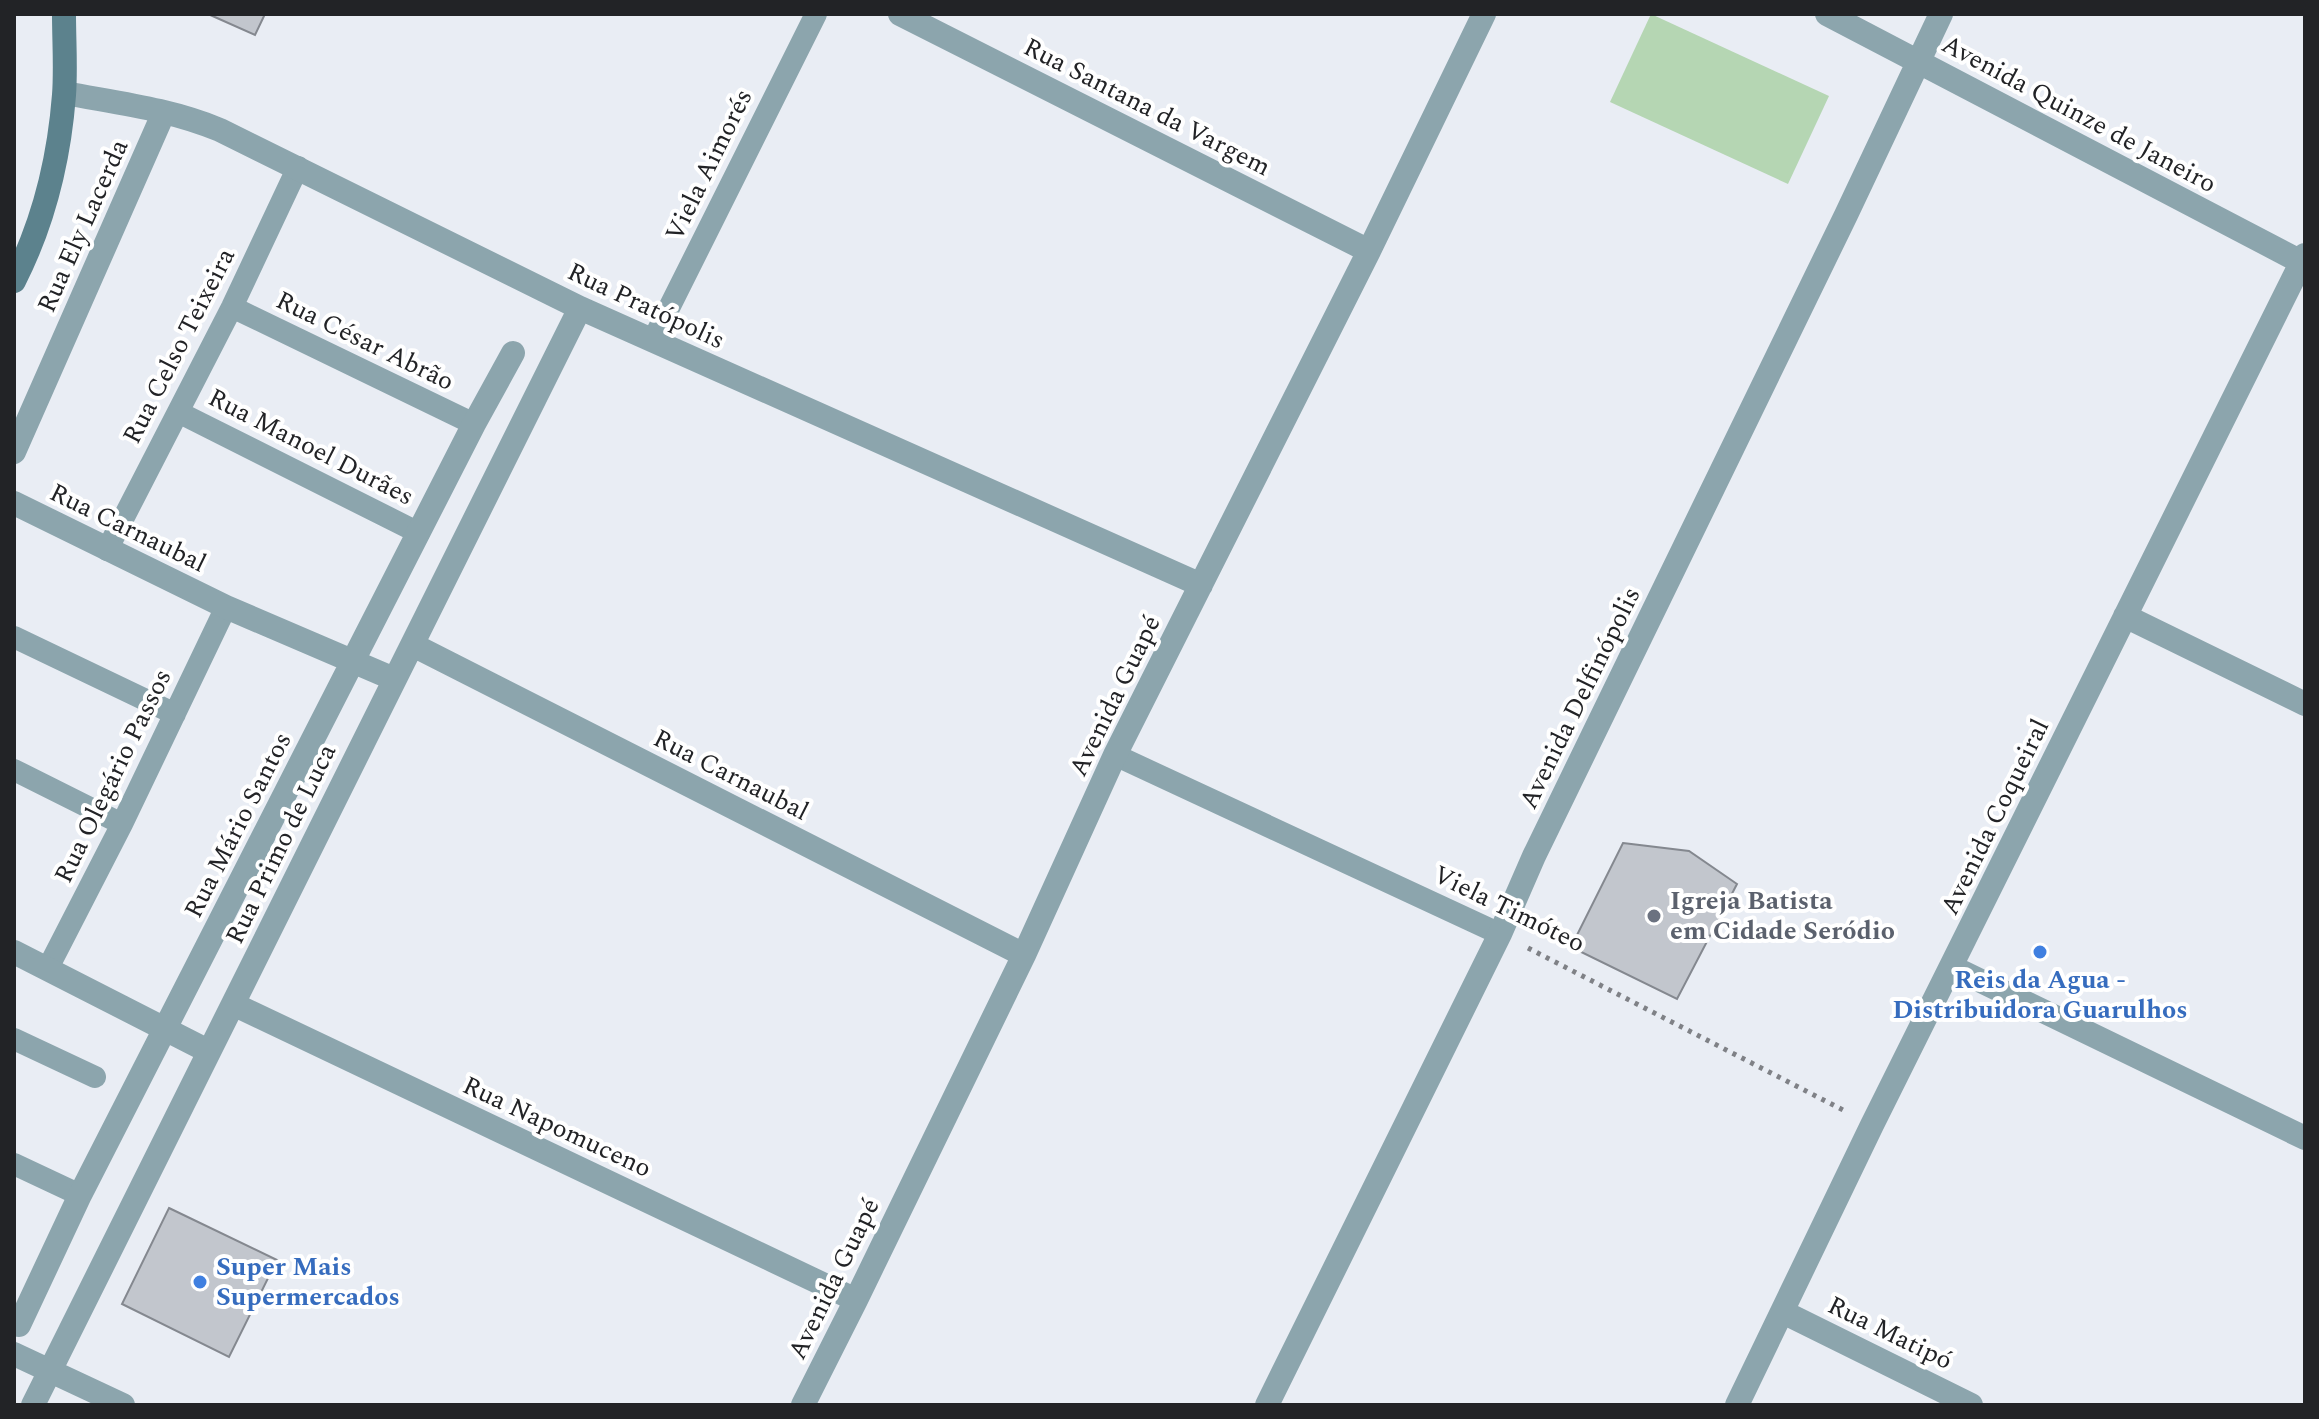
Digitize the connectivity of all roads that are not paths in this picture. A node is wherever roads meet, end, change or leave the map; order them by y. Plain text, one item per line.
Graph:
1 (64, 14) edge
2 (816, 14) edge
3 (900, 14) edge
4 (1484, 14) edge
5 (1827, 14) edge
6 (1941, 14) edge
7 (1918, 62) junction
8 (65, 93) junction
9 (164, 112) junction
10 (298, 167) junction
11 (1369, 251) junction
12 (2304, 260) edge
13 (14, 281) edge
14 (232, 307) junction
15 (580, 308) junction
16 (653, 340) junction
17 (513, 353) dead end
18 (178, 412) junction
19 (474, 424) junction
20 (14, 452) edge
21 (14, 503) edge
22 (419, 533) junction
23 (107, 550) junction
24 (1201, 585) junction
25 (226, 607) junction
26 (2125, 616) junction
27 (14, 637) edge
28 (413, 645) junction
29 (353, 662) junction
30 (394, 679) junction
31 (2305, 704) edge
32 (175, 714) junction
33 (1115, 755) junction
34 (14, 770) edge
35 (122, 824) junction
36 (1500, 934) junction
37 (14, 952) edge
38 (1024, 955) junction
39 (1952, 967) junction
40 (48, 968) junction
41 (233, 1004) junction
42 (165, 1028) junction
43 (14, 1039) edge
44 (208, 1051) junction
45 (95, 1077) dead end
46 (2305, 1138) edge
47 (14, 1164) edge
48 (80, 1195) junction
49 (856, 1300) junction
50 (1783, 1312) junction
51 (19, 1325) dead end
52 (14, 1354) edge
53 (50, 1371) junction
54 (33, 1405) edge
55 (123, 1405) edge
56 (803, 1405) edge
57 (1267, 1405) edge
58 (1737, 1405) edge
59 (1971, 1405) edge

1 - 8 main road
2 - 16 lane, Viela Aimorés
3 - 11 street, Rua Santana da Vargem
4 - 11 street, Avenida Guapé
5 - 7 street, Avenida Quinze de Janeiro
6 - 7 street, Avenida Delfinópolis
7 - 12 street, Avenida Quinze de Janeiro
7 - 36 street, Avenida Delfinópolis
8 - 9 street, Rua Pratópolis
8 - 13 main road
9 - 10 street, Rua Pratópolis
9 - 20 street, Rua Ely Lacerda
10 - 14 lane, Rua Celso Teixeira
10 - 15 street, Rua Pratópolis
11 - 24 street, Avenida Guapé
12 - 26 street, Avenida Coqueiral
14 - 18 lane, Rua Celso Teixeira
14 - 19 lane, Rua César Abrão
15 - 16 street, Rua Pratópolis
15 - 28 street, Rua Primo de Luca
16 - 24 street, Rua Pratópolis
17 - 19 street, Rua Mário Santos
18 - 22 lane, Rua Manoel Durães
18 - 23 lane, Rua Celso Teixeira
19 - 22 street, Rua Mário Santos
21 - 23 street, Rua Carnaubal
22 - 29 street, Rua Mário Santos
23 - 25 street, Rua Carnaubal
24 - 33 street, Avenida Guapé
25 - 29 street, Rua Carnaubal
25 - 32 lane, Rua Olegário Passos
26 - 31 street
26 - 39 street, Avenida Coqueiral
27 - 32 lane
28 - 30 street, Rua Primo de Luca
28 - 38 street, Rua Carnaubal
29 - 30 street, Rua Carnaubal
29 - 42 street, Rua Mário Santos
30 - 41 street, Rua Primo de Luca
32 - 35 lane, Rua Olegário Passos
33 - 36 lane, Viela Timóteo
33 - 38 street, Avenida Guapé
34 - 35 lane
35 - 40 lane, Rua Olegário Passos
36 - 57 street, Avenida Delfinópolis
37 - 40 street
38 - 49 street, Avenida Guapé
39 - 46 street
39 - 50 street, Avenida Coqueiral
40 - 42 street
41 - 44 street, Rua Primo de Luca
41 - 49 street, Rua Napomuceno
42 - 44 street
42 - 48 street, Rua Mário Santos
43 - 45 lane
44 - 53 street, Rua Primo de Luca
47 - 48 lane
48 - 51 street, Rua Mário Santos
49 - 56 street, Avenida Guapé
50 - 58 street, Avenida Coqueiral
50 - 59 street, Rua Matipó
52 - 53 street
53 - 54 street, Rua Primo de Luca
53 - 55 street

